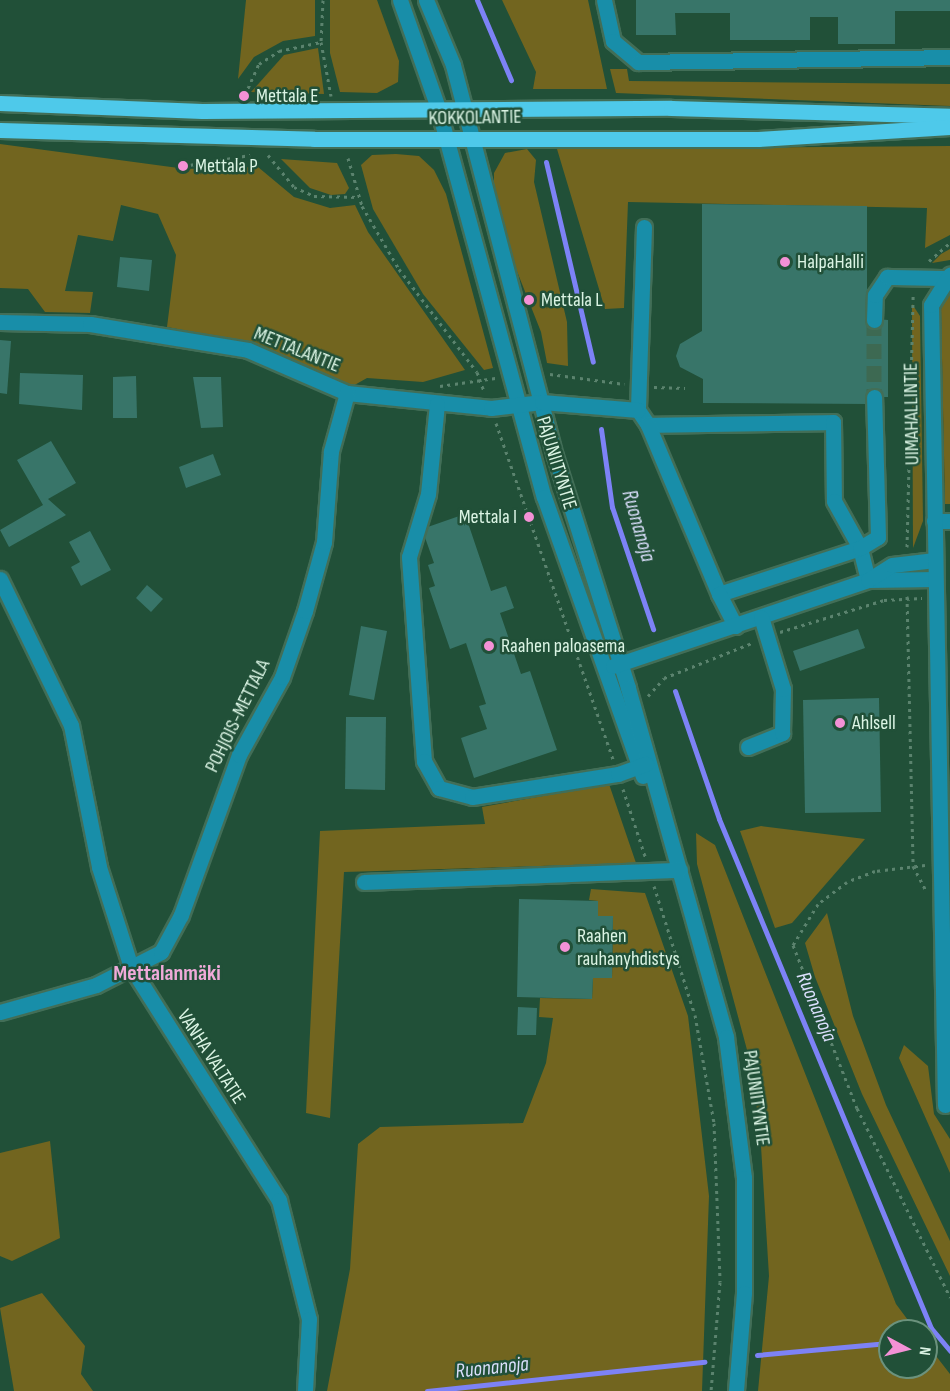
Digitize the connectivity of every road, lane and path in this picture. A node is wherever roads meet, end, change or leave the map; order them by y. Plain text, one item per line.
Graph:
1 (323, 0) edge
2 (400, 0) edge
3 (426, 0) edge
4 (604, 0) edge
5 (321, 42) junction
6 (950, 57) edge
7 (244, 96) dead end
8 (332, 98) dead end
9 (0, 103) edge
10 (438, 108) junction
11 (464, 108) junction
12 (950, 116) edge
13 (950, 127) edge
14 (0, 130) edge
15 (472, 139) junction
16 (446, 140) junction
17 (348, 158) dead end
18 (183, 166) dead end
19 (360, 197) junction
20 (644, 227) dead end
21 (950, 243) edge
22 (948, 277) edge
23 (918, 278) junction
24 (874, 320) tunnel mouth
25 (0, 322) edge
26 (534, 375) junction
27 (509, 377) junction
28 (479, 379) junction
29 (639, 386) junction
30 (686, 388) dead end
31 (347, 393) junction
32 (874, 397) tunnel mouth
33 (542, 402) junction
34 (437, 404) junction
35 (517, 405) junction
36 (491, 408) junction
37 (638, 410) junction
38 (648, 425) junction
39 (942, 521) edge
40 (860, 548) junction
41 (934, 560) junction
42 (907, 561) junction
43 (0, 579) edge
44 (935, 579) junction
45 (868, 580) junction
46 (907, 580) junction
47 (719, 594) junction
48 (761, 617) junction
49 (735, 626) junction
50 (620, 664) junction
51 (602, 670) junction
52 (748, 747) dead end
53 (643, 765) junction
54 (618, 774) junction
55 (940, 863) junction
56 (913, 866) junction
57 (680, 870) junction
58 (650, 873) junction
59 (364, 882) dead end
60 (940, 889) junction
61 (945, 917) edge
62 (131, 967) junction
63 (0, 1012) edge
64 (945, 1105) dead end
65 (950, 1297) edge
66 (305, 1391) edge
67 (711, 1391) edge
68 (736, 1391) edge

1 - 5 path
2 - 10 street, PAJUNIITYNTIE
3 - 11 street, PAJUNIITYNTIE
4 - 6 street
5 - 7 path
5 - 8 path
9 - 10 main road, KOKKOLANTIE
10 - 11 main road, KOKKOLANTIE
10 - 16 street, PAJUNIITYNTIE
11 - 12 main road, KOKKOLANTIE
11 - 15 street, PAJUNIITYNTIE
13 - 15 main road, KOKKOLANTIE
14 - 16 main road, KOKKOLANTIE
15 - 16 main road, KOKKOLANTIE
15 - 26 street, PAJUNIITYNTIE
16 - 27 street, PAJUNIITYNTIE
17 - 19 path
18 - 19 path
19 - 28 path
20 - 29 street
21 - 23 path
22 - 23 street
22 - 39 street, UIMAHALLINTIE
23 - 24 street
23 - 42 path
25 - 31 street, METTALANTIE
26 - 29 path
26 - 33 street, PAJUNIITYNTIE
27 - 28 path
27 - 35 street, PAJUNIITYNTIE
28 - 36 path
29 - 30 path
29 - 37 street
31 - 34 street, METTALANTIE
31 - 62 street, POHJOIS-METTALA
32 - 40 street
33 - 35 street, METTALANTIE
33 - 37 street, METTALANTIE
33 - 50 street, PAJUNIITYNTIE
34 - 36 street, METTALANTIE
34 - 54 street
35 - 36 street, METTALANTIE
35 - 51 street, PAJUNIITYNTIE
36 - 54 path
37 - 38 street
38 - 40 street
38 - 47 street
39 - 41 street, UIMAHALLINTIE
40 - 45 street
40 - 47 street
41 - 42 street
41 - 44 street, UIMAHALLINTIE
42 - 45 street
43 - 62 street, VANHA VALTATIE
44 - 46 street
44 - 55 street, UIMAHALLINTIE
45 - 46 street
45 - 48 street
46 - 56 path
47 - 49 street
48 - 49 street
48 - 52 street
49 - 50 street
50 - 51 street
50 - 53 street, PAJUNIITYNTIE
51 - 53 street, PAJUNIITYNTIE
53 - 54 street
53 - 57 street, PAJUNIITYNTIE
54 - 58 path
55 - 56 path
55 - 60 street, UIMAHALLINTIE
56 - 60 path
56 - 65 path
57 - 58 street
57 - 68 street, PAJUNIITYNTIE
58 - 59 street
58 - 67 path
60 - 61 street, UIMAHALLINTIE
61 - 64 street, UIMAHALLINTIE
62 - 63 street, POHJOIS-METTALA
62 - 66 street, VANHA VALTATIE

